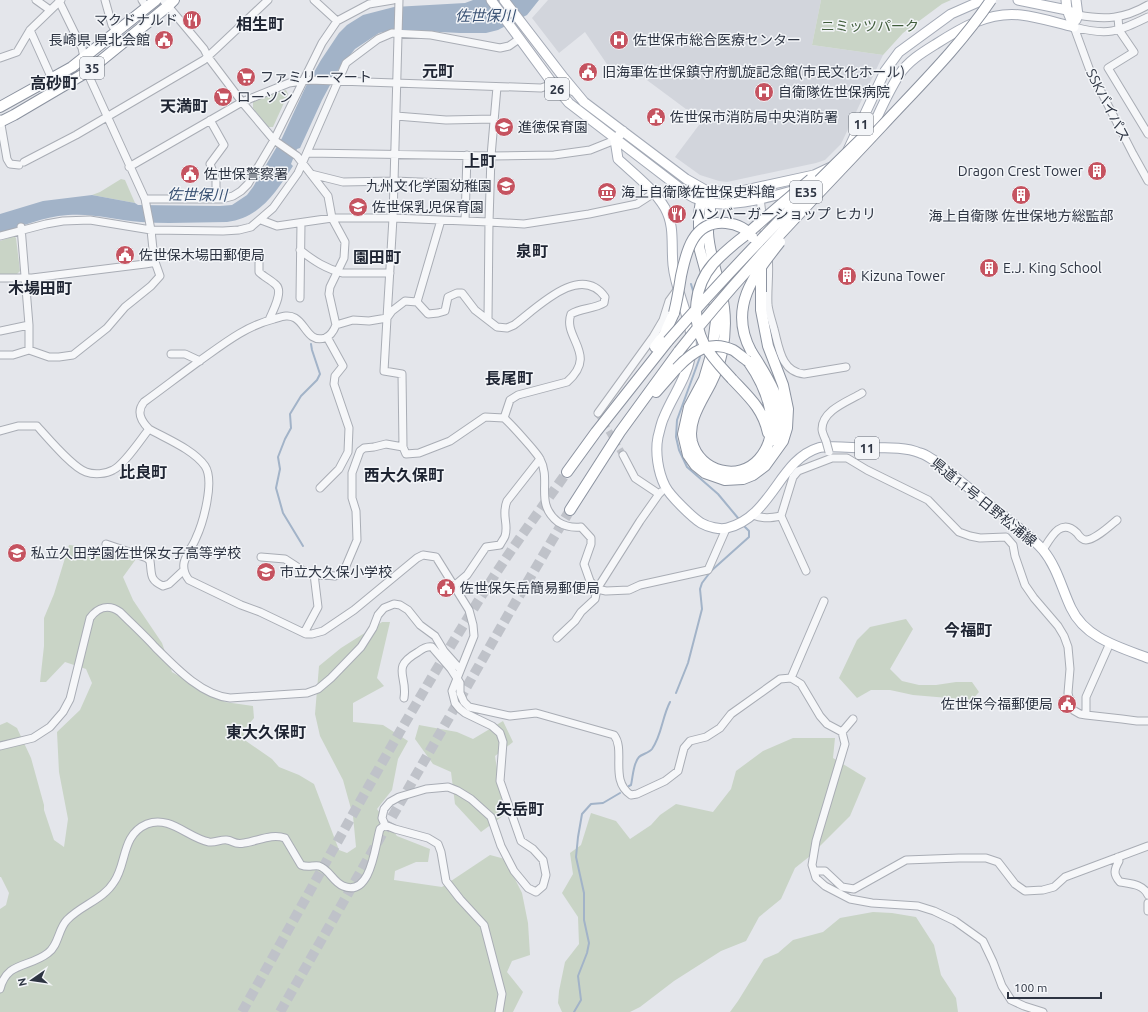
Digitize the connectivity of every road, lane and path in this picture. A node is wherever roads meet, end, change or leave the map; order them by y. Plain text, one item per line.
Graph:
1 (36, 0) edge
2 (60, 0) edge
3 (105, 0) edge
4 (156, 0) edge
5 (268, 0) edge
6 (314, 0) edge
7 (393, 0) edge
8 (491, 0) edge
9 (504, 0) edge
10 (983, 0) edge
11 (991, 0) edge
12 (1018, 0) edge
13 (1066, 0) edge
14 (1076, 0) edge
15 (168, 2) edge
16 (371, 2) edge
17 (399, 3) edge
18 (144, 4) edge
19 (1148, 5) edge
20 (50, 10) junction
21 (1067, 10) junction
22 (1078, 15) junction
23 (1148, 16) edge
24 (1118, 17) junction
25 (337, 22) junction
26 (522, 23) junction
27 (1074, 27) junction
28 (30, 30) junction
29 (1119, 30) junction
30 (116, 31) junction
31 (398, 31) junction
32 (519, 38) junction
33 (547, 56) junction
34 (84, 57) junction
35 (208, 57) junction
36 (0, 58) edge
37 (86, 72) junction
38 (52, 79) junction
39 (306, 80) junction
40 (337, 81) junction
41 (397, 83) junction
42 (553, 84) junction
43 (919, 86) junction
44 (497, 87) junction
45 (563, 87) junction
46 (574, 92) junction
47 (242, 102) junction
48 (0, 108) edge
49 (578, 110) junction
50 (396, 116) junction
51 (107, 117) junction
52 (494, 119) junction
53 (0, 120) edge
54 (210, 120) junction
55 (876, 124) junction
56 (622, 131) junction
57 (1148, 134) edge
58 (615, 140) junction
59 (276, 142) junction
60 (307, 153) junction
61 (395, 155) junction
62 (467, 155) junction
63 (491, 156) junction
64 (853, 157) junction
65 (302, 163) junction
66 (130, 167) junction
67 (311, 174) junction
68 (394, 181) junction
69 (1148, 181) edge
70 (466, 184) junction
71 (707, 191) junction
72 (654, 193) junction
73 (760, 198) junction
74 (216, 199) junction
75 (145, 202) junction
76 (705, 202) junction
77 (332, 218) junction
78 (393, 218) junction
79 (261, 220) junction
80 (441, 220) junction
81 (465, 221) junction
82 (489, 222) junction
83 (301, 223) junction
84 (150, 227) junction
85 (21, 228) junction
86 (0, 236) edge
87 (300, 250) junction
88 (154, 259) junction
89 (258, 263) dead end
90 (337, 271) junction
91 (390, 273) junction
92 (0, 278) edge
93 (25, 278) junction
94 (678, 290) junction
95 (300, 298) dead end
96 (417, 302) junction
97 (387, 318) junction
98 (488, 319) junction
99 (269, 320) junction
100 (29, 324) junction
101 (336, 325) junction
102 (0, 331) edge
103 (327, 338) junction
104 (29, 350) junction
105 (171, 354) dead end
106 (0, 355) edge
107 (200, 360) junction
108 (846, 366) dead end
109 (862, 394) dead end
110 (598, 413) dead end
111 (504, 418) junction
112 (149, 429) junction
113 (0, 431) edge
114 (596, 432) junction
115 (769, 437) junction
116 (403, 447) junction
117 (776, 452) junction
118 (623, 455) tunnel mouth
119 (831, 455) junction
120 (540, 459) junction
121 (567, 472) tunnel mouth
122 (320, 488) dead end
123 (582, 490) junction
124 (662, 490) junction
125 (570, 510) tunnel mouth
126 (753, 514) junction
127 (781, 516) junction
128 (1118, 520) dead end
129 (726, 529) junction
130 (106, 544) dead end
131 (1043, 550) junction
132 (261, 557) dead end
133 (184, 570) junction
134 (806, 571) dead end
135 (314, 574) junction
136 (454, 586) junction
137 (597, 589) junction
138 (824, 601) dead end
139 (304, 633) junction
140 (557, 638) dead end
141 (1110, 644) junction
142 (1148, 658) edge
143 (460, 669) junction
144 (458, 678) junction
145 (791, 678) junction
146 (404, 698) dead end
147 (1086, 715) junction
148 (853, 719) dead end
149 (1148, 721) edge
150 (842, 732) junction
151 (0, 746) edge
152 (385, 825) junction
153 (1148, 846) edge
154 (1118, 857) junction
155 (814, 871) junction
156 (1148, 895) edge
157 (1148, 903) edge
158 (1148, 911) edge
159 (0, 989) edge
160 (499, 1012) edge
161 (1043, 1012) edge

1 - 20 street
2 - 20 street
2 - 34 street
3 - 30 street
4 - 18 highway, 35
5 - 35 street
6 - 25 street
7 - 16 street
8 - 32 main road, 26
9 - 26 main road, 26
10 - 71 main road, 11
11 - 43 highway, E35, bridge
12 - 21 main road
13 - 21 main road
14 - 22 main road
15 - 35 street
15 - 37 highway, 35
16 - 25 street
17 - 31 street
18 - 30 highway, 35
19 - 24 street
20 - 28 street
21 - 22 main road
21 - 27 main road
22 - 24 street
22 - 27 main road
23 - 29 street
24 - 29 street
25 - 39 street
26 - 33 main road, 26
26 - 42 main road
27 - 29 street
27 - 69 street, SSKバイパス
27 - 73 main road, 11
28 - 36 street
28 - 38 street
29 - 57 street
30 - 34 highway, 35
31 - 32 street
31 - 40 street
31 - 41 street
32 - 42 main road, 26
33 - 45 main road
33 - 46 main road, 26
34 - 37 street
34 - 38 highway, 35
35 - 47 street
35 - 51 street
37 - 51 street
37 - 53 highway, 35
38 - 48 highway, 35
39 - 40 street
39 - 47 street
39 - 59 street
40 - 41 street
40 - 60 street
41 - 44 street
41 - 50 street
42 - 44 street
42 - 45 street
42 - 49 main road, 26
43 - 55 highway, E35, bridge
43 - 64 highway, E35, bridge
44 - 52 street
45 - 46 street
45 - 49 main road
46 - 56 main road, 26
47 - 54 street
47 - 59 street
49 - 58 main road, 26
50 - 52 street
50 - 61 street
51 - 53 street
51 - 66 street
52 - 63 street
54 - 66 street
54 - 74 street
55 - 114 highway, E35, bridge
55 - 115 highway, bridge
56 - 58 main road
56 - 71 main road, 11
58 - 63 street
58 - 72 main road
58 - 76 main road, 11
59 - 65 street
59 - 74 street
60 - 61 street
60 - 65 street
61 - 62 street
61 - 68 street
62 - 63 street
62 - 70 street
63 - 82 street
64 - 117 highway, bridge
64 - 123 highway, E35, bridge
65 - 67 street
65 - 79 street
66 - 75 street
67 - 68 street
67 - 77 street
68 - 70 street
68 - 78 street
70 - 81 street
71 - 76 highway
72 - 82 street
72 - 94 main road
73 - 76 main road, 11
73 - 108 street
74 - 75 street
75 - 84 street
76 - 115 highway
76 - 117 highway
77 - 78 street
77 - 83 street
77 - 90 street
78 - 80 street
78 - 91 street
79 - 83 street
79 - 84 street
80 - 81 street
80 - 96 street
81 - 82 street
82 - 98 street
83 - 87 street
84 - 85 street
84 - 88 street
85 - 86 street
85 - 93 street
87 - 90 street
87 - 95 street
88 - 93 street
88 - 104 street
89 - 99 street
90 - 91 street
90 - 101 street
91 - 97 street
92 - 93 street
93 - 100 street
94 - 110 street
94 - 124 main road
96 - 97 street
96 - 98 street
97 - 101 street
97 - 116 street
98 - 111 street
99 - 103 street
99 - 107 street
100 - 102 street
100 - 104 street
101 - 103 street
103 - 122 street
104 - 106 street
105 - 107 street
107 - 112 street
109 - 119 street, bridge
111 - 116 street
111 - 120 street
112 - 113 street
112 - 133 street
114 - 117 highway, bridge
114 - 121 highway, E35
115 - 123 highway, bridge
116 - 135 street
118 - 124 street
119 - 127 street
119 - 147 street
120 - 136 street
120 - 137 street
123 - 125 highway, E35
124 - 129 main road
124 - 137 street
126 - 127 street
126 - 129 main road, 県道11号 日野松浦線 / 11
126 - 131 main road, 県道11号 日野松浦線 / 11
127 - 134 street
128 - 131 street
129 - 137 street
130 - 133 street
131 - 141 main road, 県道11号 日野松浦線 / 11
132 - 135 street
133 - 139 street
135 - 139 street
136 - 139 street
136 - 143 street
137 - 140 street
138 - 145 street
141 - 142 main road, 県道11号 日野松浦線 / 11
141 - 147 street
143 - 144 street
143 - 151 street
144 - 145 street
144 - 146 street
144 - 152 street
145 - 150 street
147 - 149 street
148 - 150 street
150 - 155 street
152 - 159 street
152 - 160 street
153 - 154 street
154 - 155 street
154 - 156 street
155 - 161 street
157 - 158 street

